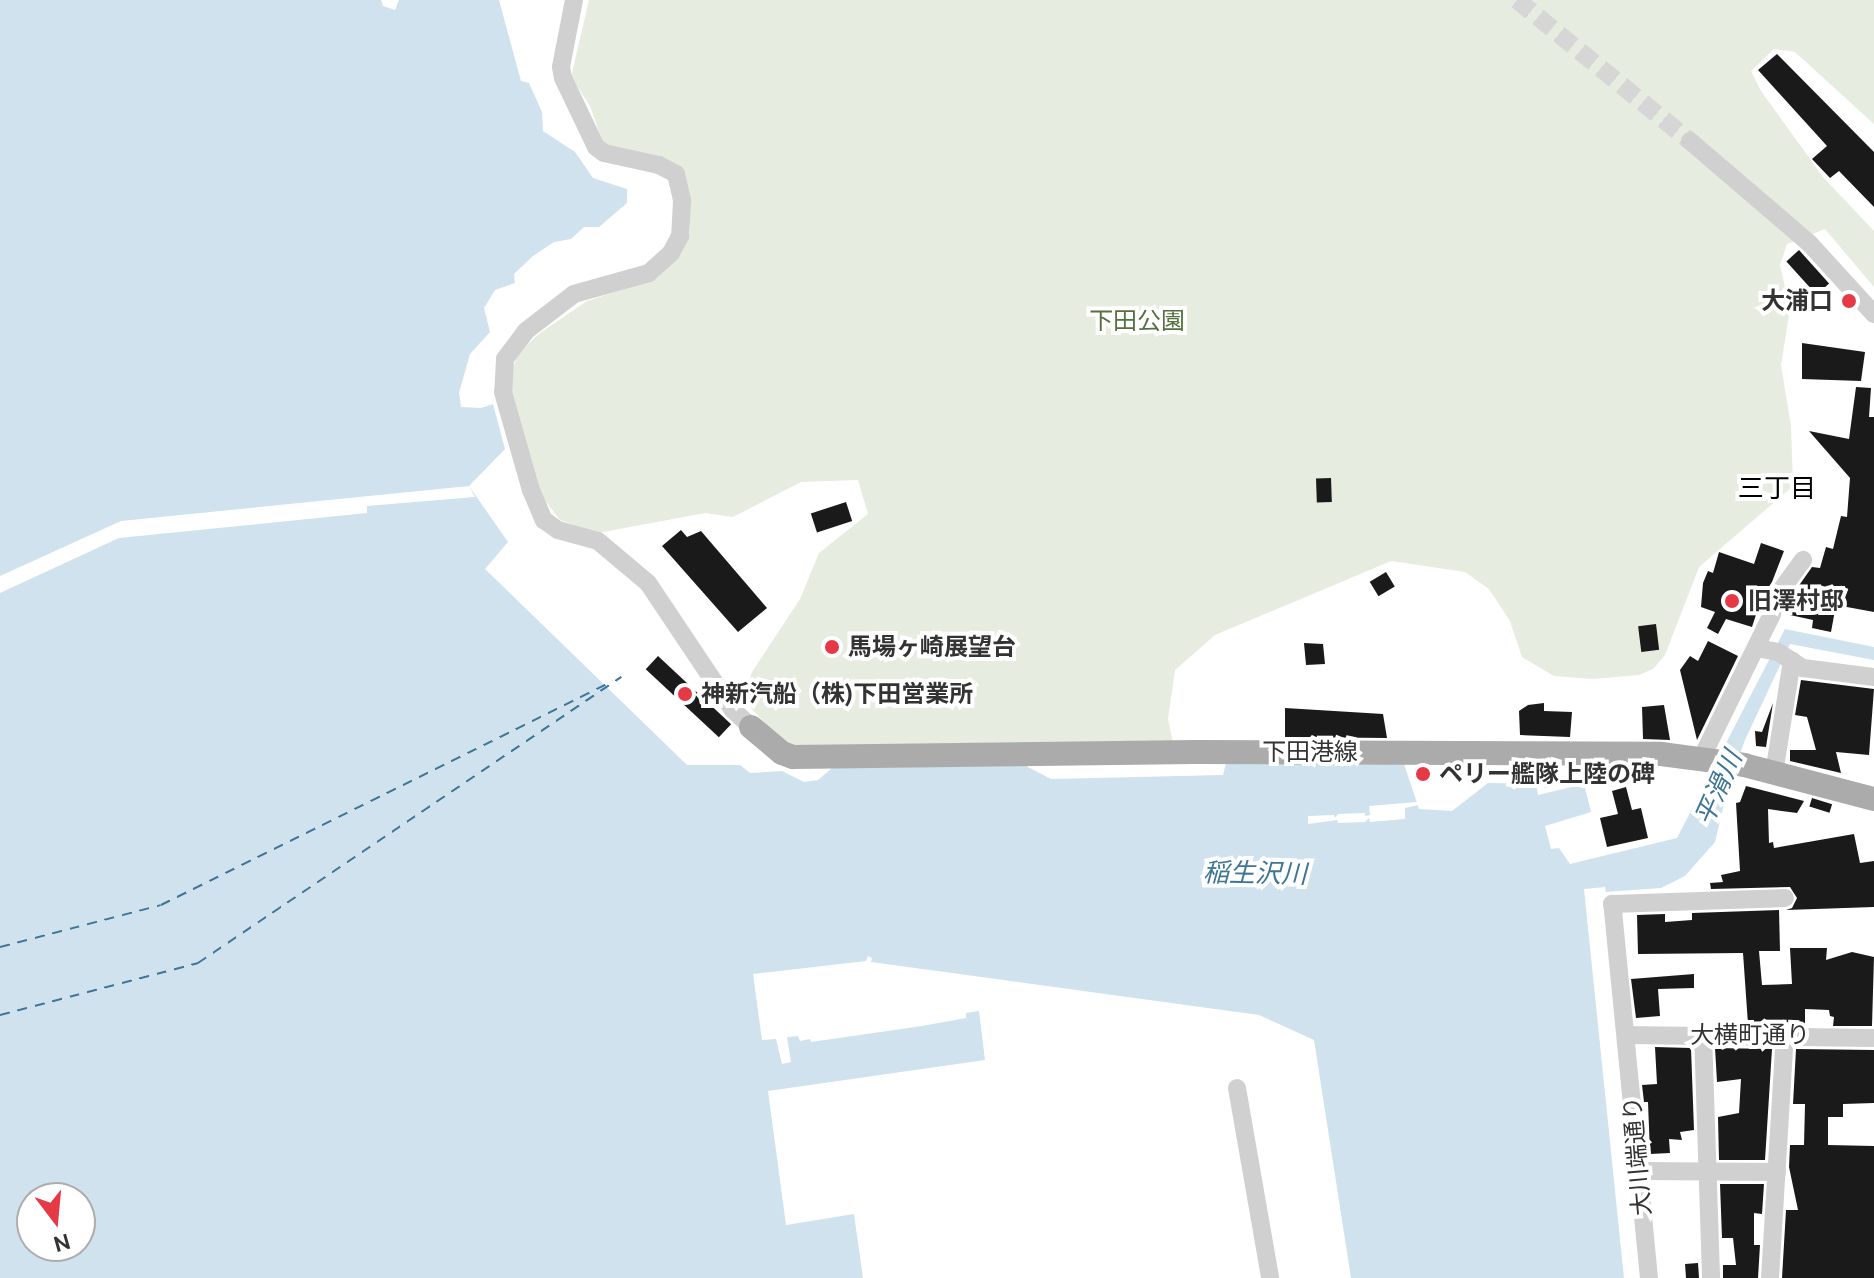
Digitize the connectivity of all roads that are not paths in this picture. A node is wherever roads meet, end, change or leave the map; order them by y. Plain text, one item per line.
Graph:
1 (574, 0) edge
2 (1690, 141) tunnel mouth
3 (1874, 314) edge
4 (1803, 560) dead end
5 (1776, 653) junction
6 (1874, 677) edge
7 (751, 727) joint
8 (1707, 758) junction
9 (1774, 773) junction
10 (1874, 799) edge
11 (1785, 898) dead end
12 (1703, 1034) junction
13 (1785, 1034) junction
14 (1626, 1035) junction
15 (1874, 1038) edge
16 (1237, 1088) dead end
17 (1639, 1171) junction
18 (1707, 1172) junction
19 (1777, 1172) junction
20 (1270, 1278) edge
21 (1649, 1278) edge
22 (1711, 1278) edge
23 (1770, 1278) edge

1 - 7 street
2 - 3 street
4 - 5 street
5 - 6 street
5 - 8 street
5 - 9 street
7 - 8 main road, 下田港線
8 - 9 main road, 下田港線
9 - 10 main road, 下田港線
11 - 14 street, 大川端通り
12 - 13 street, 大横町通り
12 - 14 street, 大横町通り
12 - 18 street
13 - 15 street, 大横町通り
13 - 19 street
14 - 17 street, 大川端通り
16 - 20 street
17 - 18 street
17 - 21 street, 大川端通り
18 - 19 street
18 - 22 street
19 - 23 street

